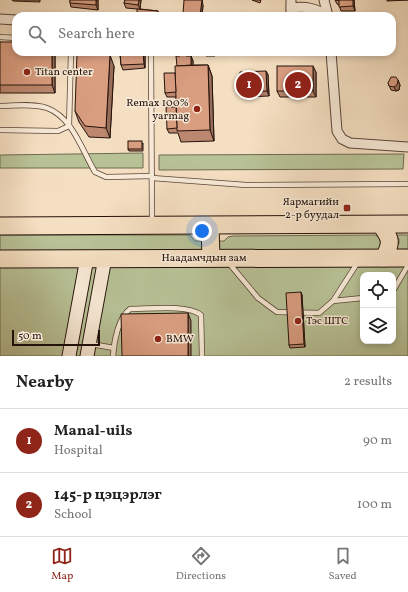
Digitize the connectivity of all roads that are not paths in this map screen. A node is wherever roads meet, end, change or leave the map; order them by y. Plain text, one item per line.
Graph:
1 (324, 0) edge
2 (291, 8) edge
3 (322, 12) edge
4 (327, 12) edge
5 (0, 19) edge
6 (12, 20) edge
7 (0, 37) edge
8 (12, 38) edge
9 (71, 56) edge
10 (151, 56) edge
11 (331, 56) edge
12 (0, 106) edge
13 (69, 126) junction
14 (0, 130) edge
15 (408, 147) edge
16 (152, 177) junction
17 (408, 184) edge
18 (408, 224) edge
19 (381, 225) junction
20 (0, 226) edge
21 (152, 226) junction
22 (210, 226) junction
23 (87, 258) junction
24 (105, 258) junction
25 (218, 258) junction
26 (360, 258) junction
27 (384, 258) junction
28 (408, 258) edge
29 (6, 261) edge
30 (408, 265) edge
31 (396, 286) edge
32 (360, 298) edge
33 (333, 302) junction
34 (114, 348) junction
35 (88, 350) edge
36 (69, 356) edge
37 (113, 356) edge
38 (202, 356) edge

1 - 4 street
2 - 3 street
5 - 6 street
7 - 8 lane
9 - 13 lane
10 - 16 lane
11 - 15 street
12 - 13 lane
13 - 14 lane
13 - 16 lane
16 - 17 lane
16 - 21 lane
18 - 19 highway
19 - 22 highway
19 - 27 highway
20 - 21 highway
21 - 22 highway
22 - 25 highway
23 - 24 highway, Наадамчдын зам
23 - 29 highway, Наадамчдын зам
23 - 36 main road
24 - 25 highway, Наадамчдын зам
24 - 35 main road
25 - 26 highway, Наадамчдын зам
25 - 33 lane
26 - 27 highway, Наадамчдын зам
26 - 33 lane
27 - 28 highway, Наадамчдын зам
30 - 31 lane
32 - 33 lane
34 - 35 lane
34 - 37 lane
34 - 38 lane

